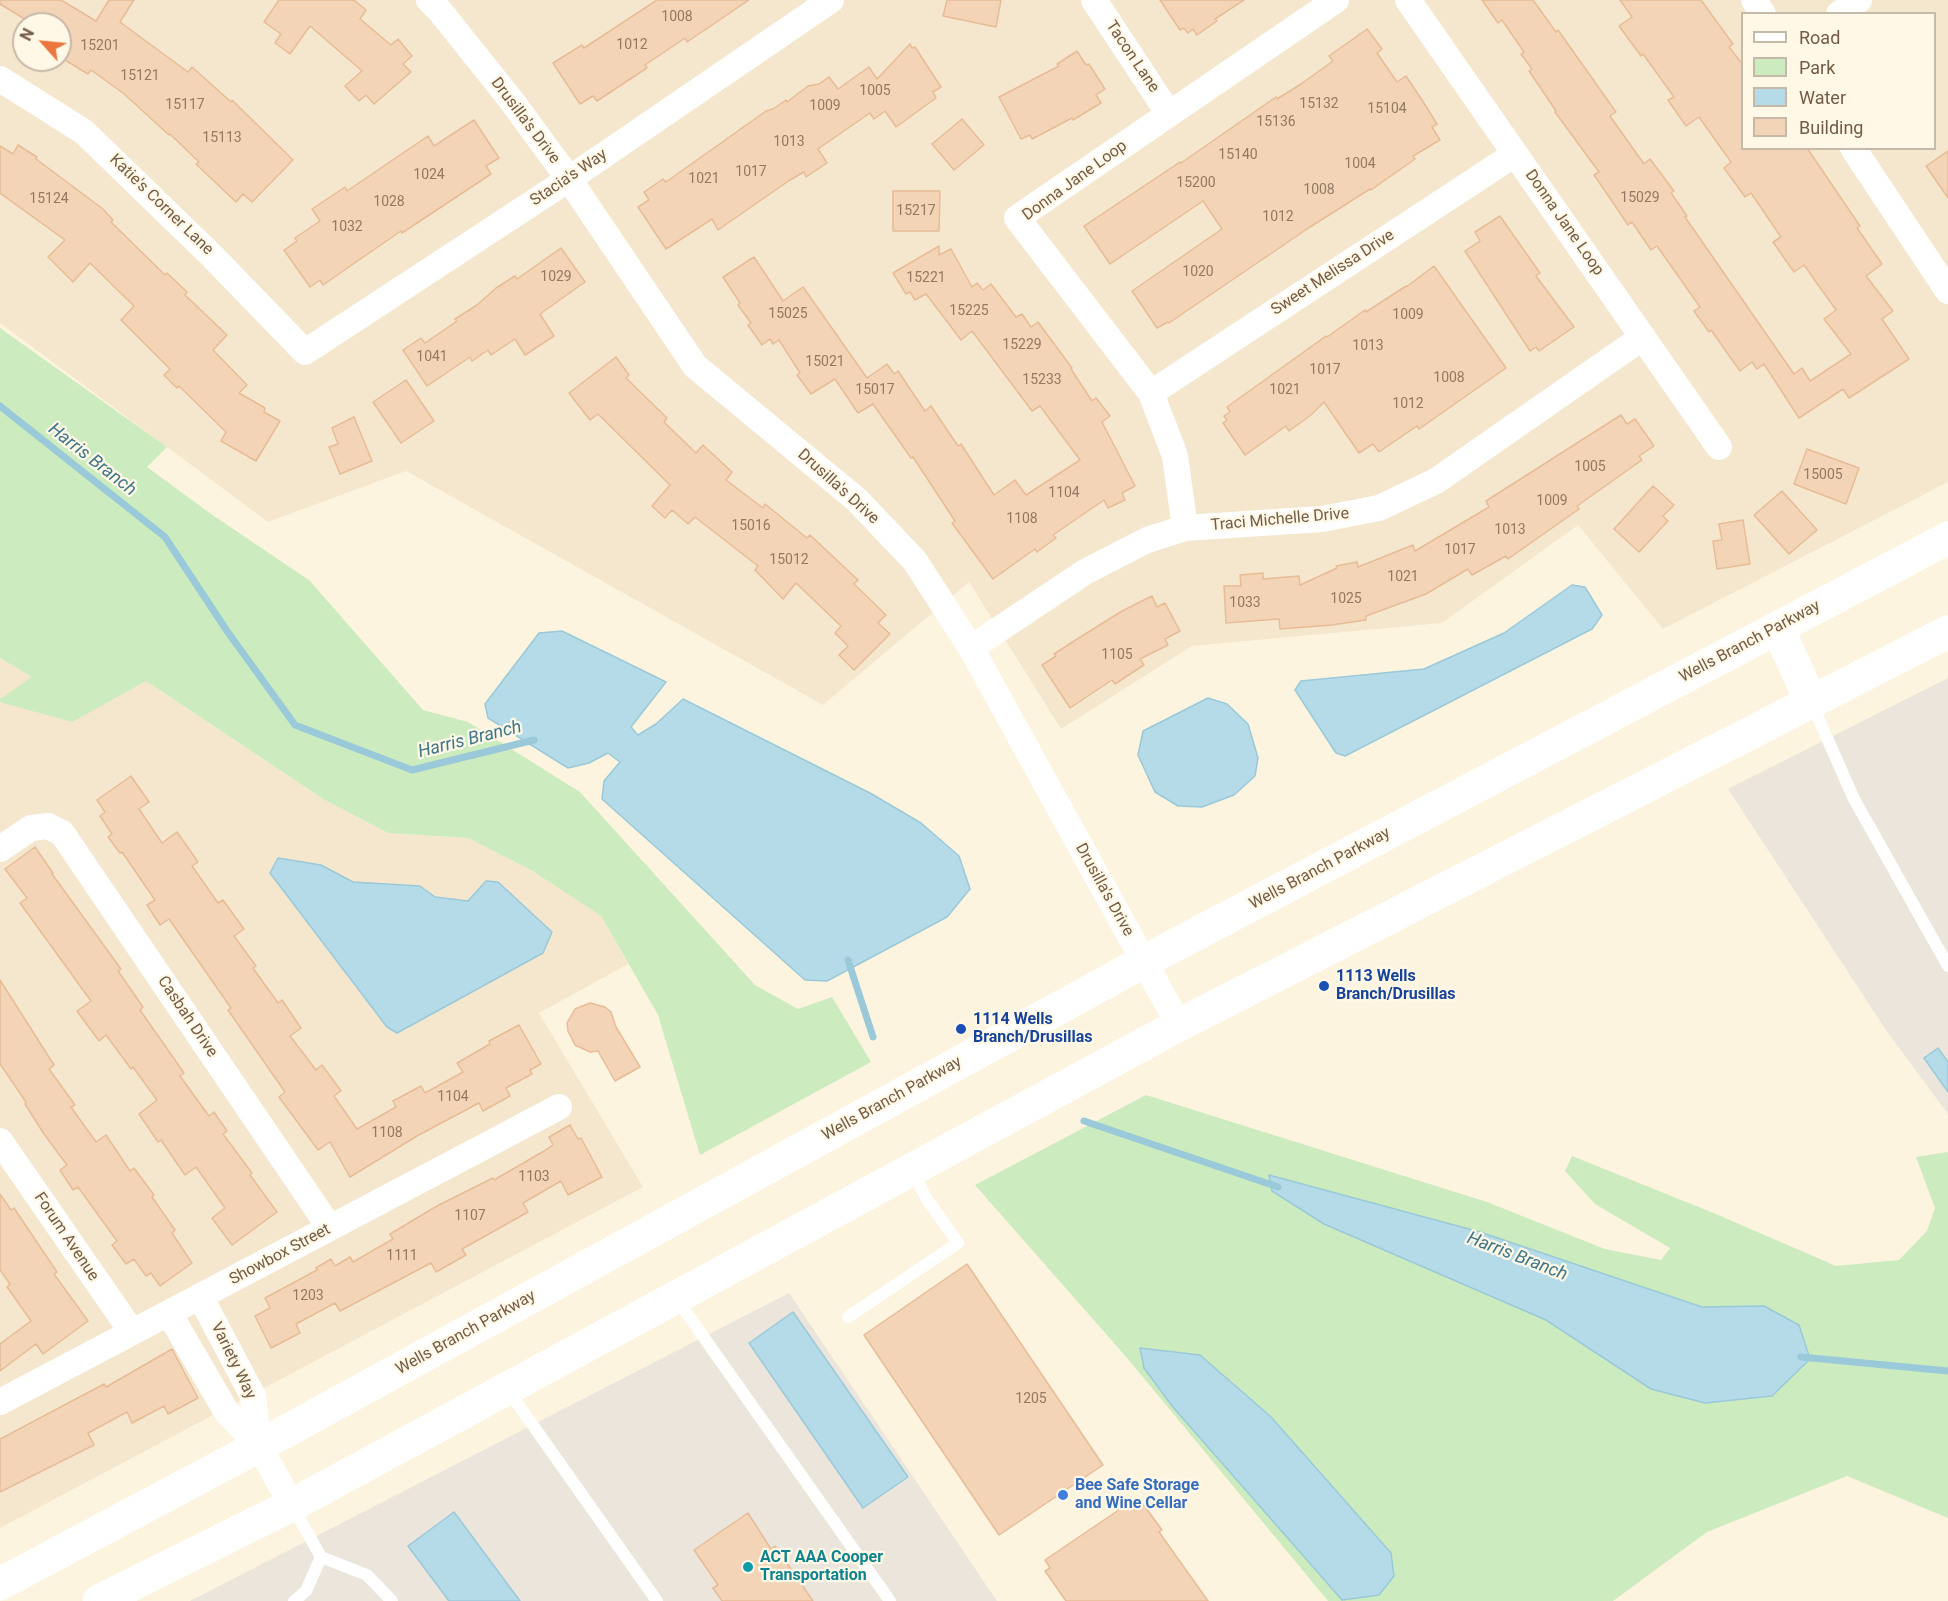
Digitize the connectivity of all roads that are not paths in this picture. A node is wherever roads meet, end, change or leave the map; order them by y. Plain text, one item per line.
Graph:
1 (429, 0) edge
2 (831, 0) edge
3 (1094, 0) edge
4 (1336, 0) edge
5 (1408, 0) edge
6 (1859, 0) edge
7 (1842, 12) edge
8 (0, 79) edge
9 (1169, 114) junction
10 (1854, 150) edge
11 (1515, 154) junction
12 (568, 179) junction
13 (1948, 291) edge
14 (1643, 337) junction
15 (305, 352) joint
16 (1151, 393) junction
17 (1719, 447) dead end
18 (1185, 528) junction
19 (1948, 538) edge
20 (1778, 628) junction
21 (1948, 632) edge
22 (971, 648) junction
23 (1811, 702) junction
24 (0, 849) edge
25 (1143, 962) junction
26 (1948, 966) edge
27 (1179, 1025) junction
28 (560, 1107) dead end
29 (0, 1141) edge
30 (912, 1170) junction
31 (330, 1228) junction
32 (200, 1296) junction
33 (676, 1298) junction
34 (169, 1313) junction
35 (848, 1317) dead end
36 (132, 1332) junction
37 (507, 1389) junction
38 (0, 1402) edge
39 (259, 1446) junction
40 (292, 1505) junction
41 (321, 1557) junction
42 (0, 1584) edge
43 (99, 1601) edge
44 (294, 1601) edge
45 (392, 1601) edge
46 (657, 1601) edge
47 (890, 1601) edge

1 - 12 street, Drusilla's Drive
2 - 12 street, Stacia's Way
3 - 9 street, Tacon Lane
4 - 9 street, Donna Jane Loop
5 - 11 street, Donna Jane Loop
6 - 7 street
8 - 15 street, Katie's Corner Lane
9 - 16 street, Donna Jane Loop
10 - 13 street
11 - 14 street, Donna Jane Loop
11 - 16 street, Sweet Melissa Drive
12 - 15 street, Stacia's Way
12 - 22 street, Drusilla's Drive
14 - 17 street, Donna Jane Loop
14 - 18 street, Traci Michelle Drive
16 - 18 street, Donna Jane Loop
18 - 22 street, Traci Michelle Drive
19 - 20 main road, Wells Branch Parkway
20 - 23 main road
20 - 25 main road, Wells Branch Parkway
21 - 23 main road
22 - 25 street, Drusilla's Drive
23 - 26 lane
23 - 27 main road
24 - 31 street, Casbah Drive
25 - 27 street, Drusilla's Drive
25 - 39 main road, Wells Branch Parkway
27 - 30 main road
28 - 31 street, Showbox Street
29 - 36 street, Forum Avenue
30 - 33 main road
30 - 35 lane
31 - 32 street, Showbox Street
32 - 34 street, Showbox Street
32 - 39 street, Variety Way
33 - 37 main road
33 - 47 lane
34 - 36 street, Showbox Street
34 - 39 street, Variety Way
36 - 38 street, Showbox Street
37 - 40 main road
37 - 46 lane
39 - 40 street
39 - 42 main road, Wells Branch Parkway
40 - 41 lane
40 - 43 main road
41 - 44 lane
41 - 45 lane

